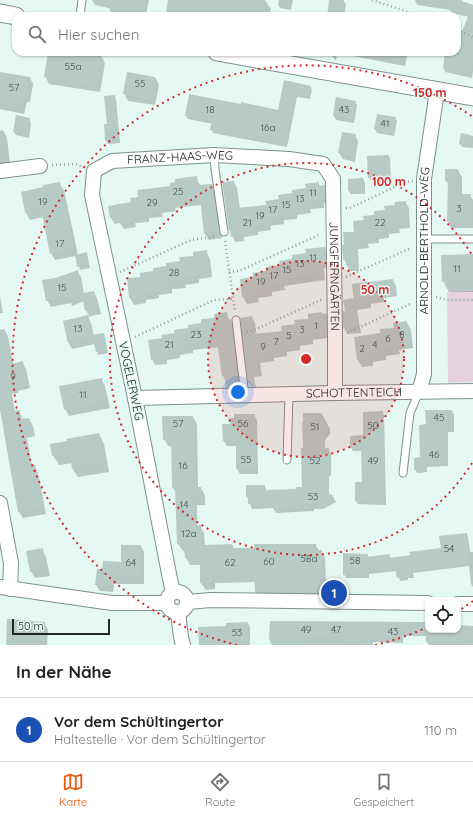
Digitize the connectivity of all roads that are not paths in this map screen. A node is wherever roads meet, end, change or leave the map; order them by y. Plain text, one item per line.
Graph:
1 (82, 0) edge
2 (80, 12) edge
3 (0, 14) edge
4 (12, 16) edge
5 (240, 56) edge
6 (437, 90) junction
7 (473, 97) edge
8 (214, 155) junction
9 (323, 164) joint
10 (40, 166) road end
11 (0, 171) edge
12 (94, 171) joint
13 (224, 232) road end
14 (473, 239) edge
15 (423, 242) junction
16 (236, 320) road end
17 (473, 391) edge
18 (420, 392) junction
19 (335, 393) junction
20 (289, 395) junction
21 (245, 396) junction
22 (135, 398) junction
23 (287, 460) dead end
24 (403, 473) dead end
25 (0, 503) edge
26 (5, 588) edge
27 (170, 597) junction
28 (188, 602) junction
29 (425, 603) edge
30 (461, 604) edge
31 (473, 604) edge
32 (178, 613) junction
33 (183, 645) edge

1 - 2 lane
3 - 4 street
5 - 6 street
6 - 7 street
6 - 15 street, ARNOLD-BERTHOLD-WEG
8 - 9 street, FRANZ-HAAS-WEG
8 - 12 street, FRANZ-HAAS-WEG
8 - 13 lane
9 - 19 street, JUNGFERNGÄRTEN
10 - 11 street
12 - 22 street, VOGELERWEG
14 - 15 lane
15 - 18 street, ARNOLD-BERTHOLD-WEG
16 - 21 lane
17 - 18 street, SCHOTTENTEICH
18 - 19 street, SCHOTTENTEICH
18 - 24 lane, SCHOTTENTEICH
19 - 20 street, SCHOTTENTEICH
20 - 21 street, SCHOTTENTEICH
20 - 23 lane, SCHOTTENTEICH
21 - 22 street, SCHOTTENTEICH
22 - 27 street, VOGELERWEG
25 - 26 street
26 - 27 street
27 - 28 street
27 - 32 street
28 - 29 street
28 - 32 street
30 - 31 street
32 - 33 street

